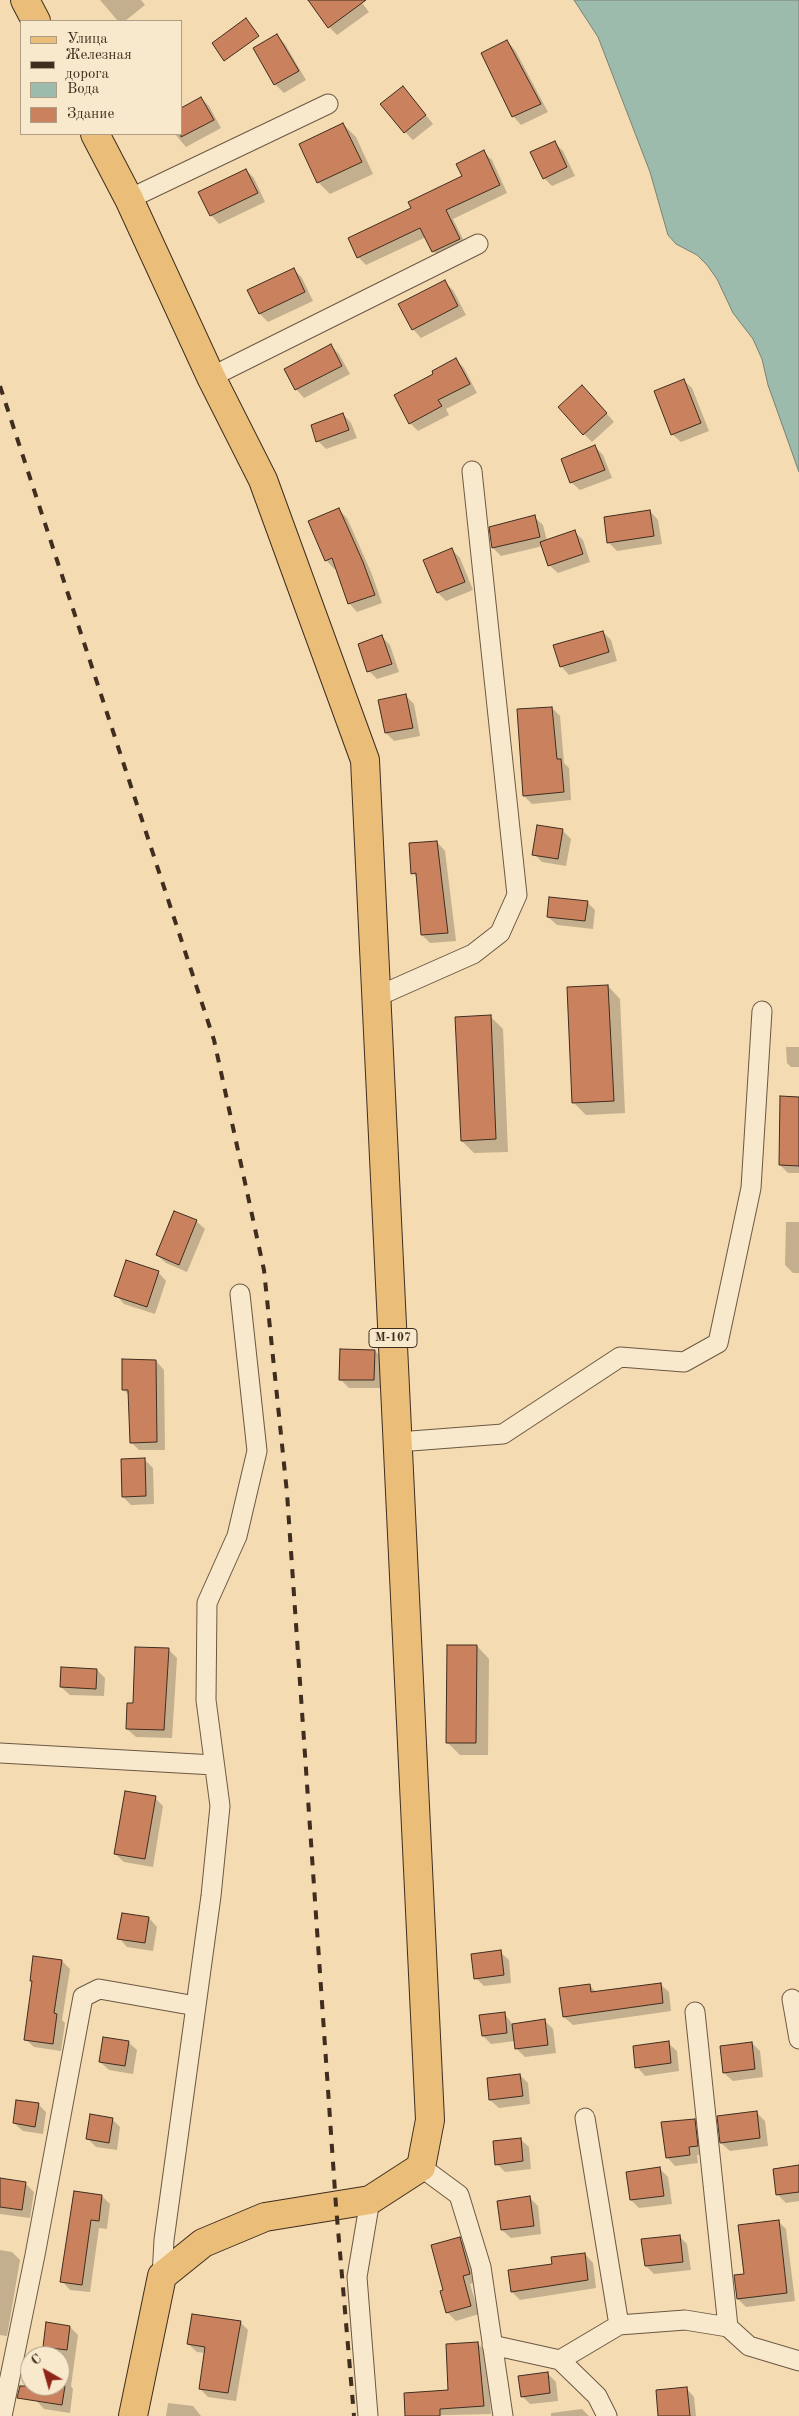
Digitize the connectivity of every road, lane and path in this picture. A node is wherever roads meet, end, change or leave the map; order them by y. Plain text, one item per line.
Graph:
1 (25, 0) edge
2 (35, 20) edge
3 (328, 104) dead end
4 (96, 135) edge
5 (129, 200) junction
6 (478, 244) dead end
7 (211, 377) junction
8 (472, 471) dead end
9 (376, 997) junction
10 (762, 1011) dead end
11 (240, 1294) dead end
12 (398, 1442) junction
13 (0, 1753) edge
14 (214, 1765) junction
15 (792, 1999) dead end
16 (196, 2006) junction
17 (695, 2012) dead end
18 (799, 2039) edge
19 (585, 2118) dead end
20 (421, 2167) junction
21 (370, 2200) junction
22 (162, 2276) junction
23 (619, 2325) junction
24 (728, 2327) junction
25 (492, 2345) junction
26 (560, 2360) junction
27 (799, 2361) edge
28 (6, 2368) edge
29 (2, 2416) edge
30 (133, 2416) edge
31 (368, 2416) edge
32 (503, 2416) edge
33 (607, 2416) edge

1 - 2 main road
3 - 5 street
4 - 5 main road, М-107
5 - 7 main road, М-107
6 - 7 street
7 - 9 main road, М-107
8 - 9 street
9 - 12 main road, М-107
10 - 12 street
11 - 14 street
12 - 20 main road, М-107
13 - 14 street
14 - 16 street
15 - 18 street
16 - 22 street
16 - 28 street
17 - 24 street
19 - 23 street
20 - 21 main road
20 - 25 street
21 - 22 main road
21 - 31 street
22 - 30 main road
23 - 24 street
23 - 26 street
24 - 27 street
25 - 26 street
25 - 32 street
26 - 33 street
28 - 29 street

